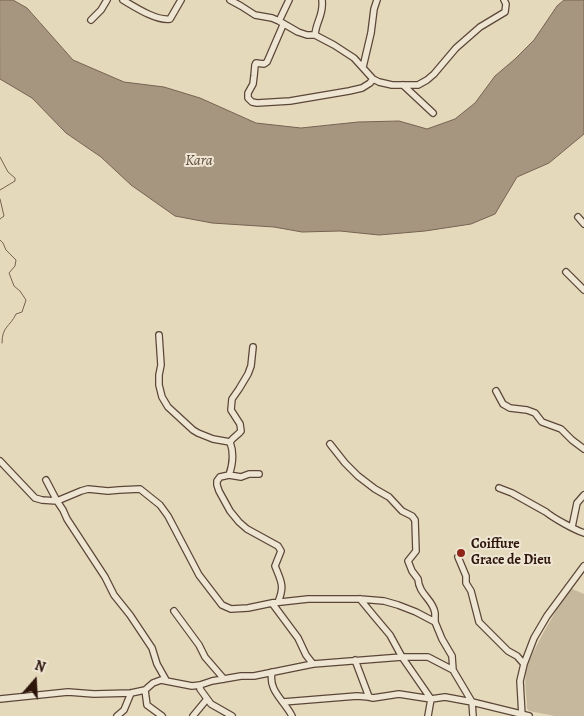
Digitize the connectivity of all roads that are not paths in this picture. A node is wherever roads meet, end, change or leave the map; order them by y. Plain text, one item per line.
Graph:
1 (107, 0) edge
2 (123, 0) edge
3 (181, 0) edge
4 (230, 0) edge
5 (289, 0) edge
6 (322, 0) edge
7 (376, 0) edge
8 (504, 0) edge
9 (243, 3) edge
10 (91, 20) dead end
11 (281, 23) junction
12 (315, 35) junction
13 (363, 67) junction
14 (373, 79) junction
15 (403, 85) junction
16 (433, 114) dead end
17 (578, 217) dead end
18 (584, 224) edge
19 (566, 272) dead end
20 (584, 290) edge
21 (159, 335) dead end
22 (253, 347) dead end
23 (496, 391) dead end
24 (230, 442) junction
25 (330, 444) dead end
26 (584, 449) edge
27 (0, 461) edge
28 (3, 468) edge
29 (229, 474) junction
30 (259, 474) dead end
31 (46, 480) dead end
32 (499, 488) dead end
33 (584, 495) edge
34 (57, 501) junction
35 (572, 528) junction
36 (584, 533) edge
37 (458, 556) dead end
38 (584, 566) edge
39 (360, 599) junction
40 (275, 603) junction
41 (174, 611) dead end
42 (434, 622) junction
43 (402, 657) junction
44 (355, 660) junction
45 (313, 664) junction
46 (524, 664) junction
47 (453, 670) junction
48 (272, 672) junction
49 (224, 679) junction
50 (166, 680) junction
51 (200, 686) junction
52 (145, 690) junction
53 (131, 693) junction
54 (369, 697) junction
55 (0, 699) edge
56 (207, 699) junction
57 (431, 699) junction
58 (284, 702) junction
59 (472, 702) junction
60 (117, 716) edge
61 (162, 716) edge
62 (193, 716) edge
63 (232, 716) edge
64 (292, 716) edge
65 (428, 716) edge
66 (473, 716) edge
67 (524, 716) edge

1 - 10 street
2 - 3 street
4 - 9 street
5 - 11 street
6 - 12 street
7 - 13 street
8 - 15 street
9 - 11 street
11 - 12 street
11 - 14 street
12 - 13 street
13 - 14 street
14 - 15 street
15 - 16 street
17 - 18 street
19 - 20 street
21 - 24 street
22 - 24 street
23 - 26 street
24 - 29 street
25 - 42 street
27 - 28 street
28 - 34 street
29 - 30 street
29 - 40 street
31 - 34 street
32 - 35 street
33 - 35 street
34 - 40 street
34 - 50 street
35 - 36 street
37 - 46 street
38 - 46 street
39 - 40 street
39 - 42 street
39 - 43 street
40 - 45 street
41 - 49 street
42 - 47 street
43 - 44 street
43 - 47 street
43 - 57 street
44 - 45 street
44 - 54 street
45 - 48 street
46 - 67 street
47 - 59 street
48 - 49 street
48 - 58 street
49 - 51 street
50 - 51 street
50 - 52 street
51 - 56 street
52 - 53 street
52 - 61 street
53 - 55 street
53 - 60 street
54 - 57 street
54 - 58 street
56 - 62 street
56 - 63 street
57 - 59 street
57 - 65 street
58 - 64 street
59 - 66 street
59 - 67 street

